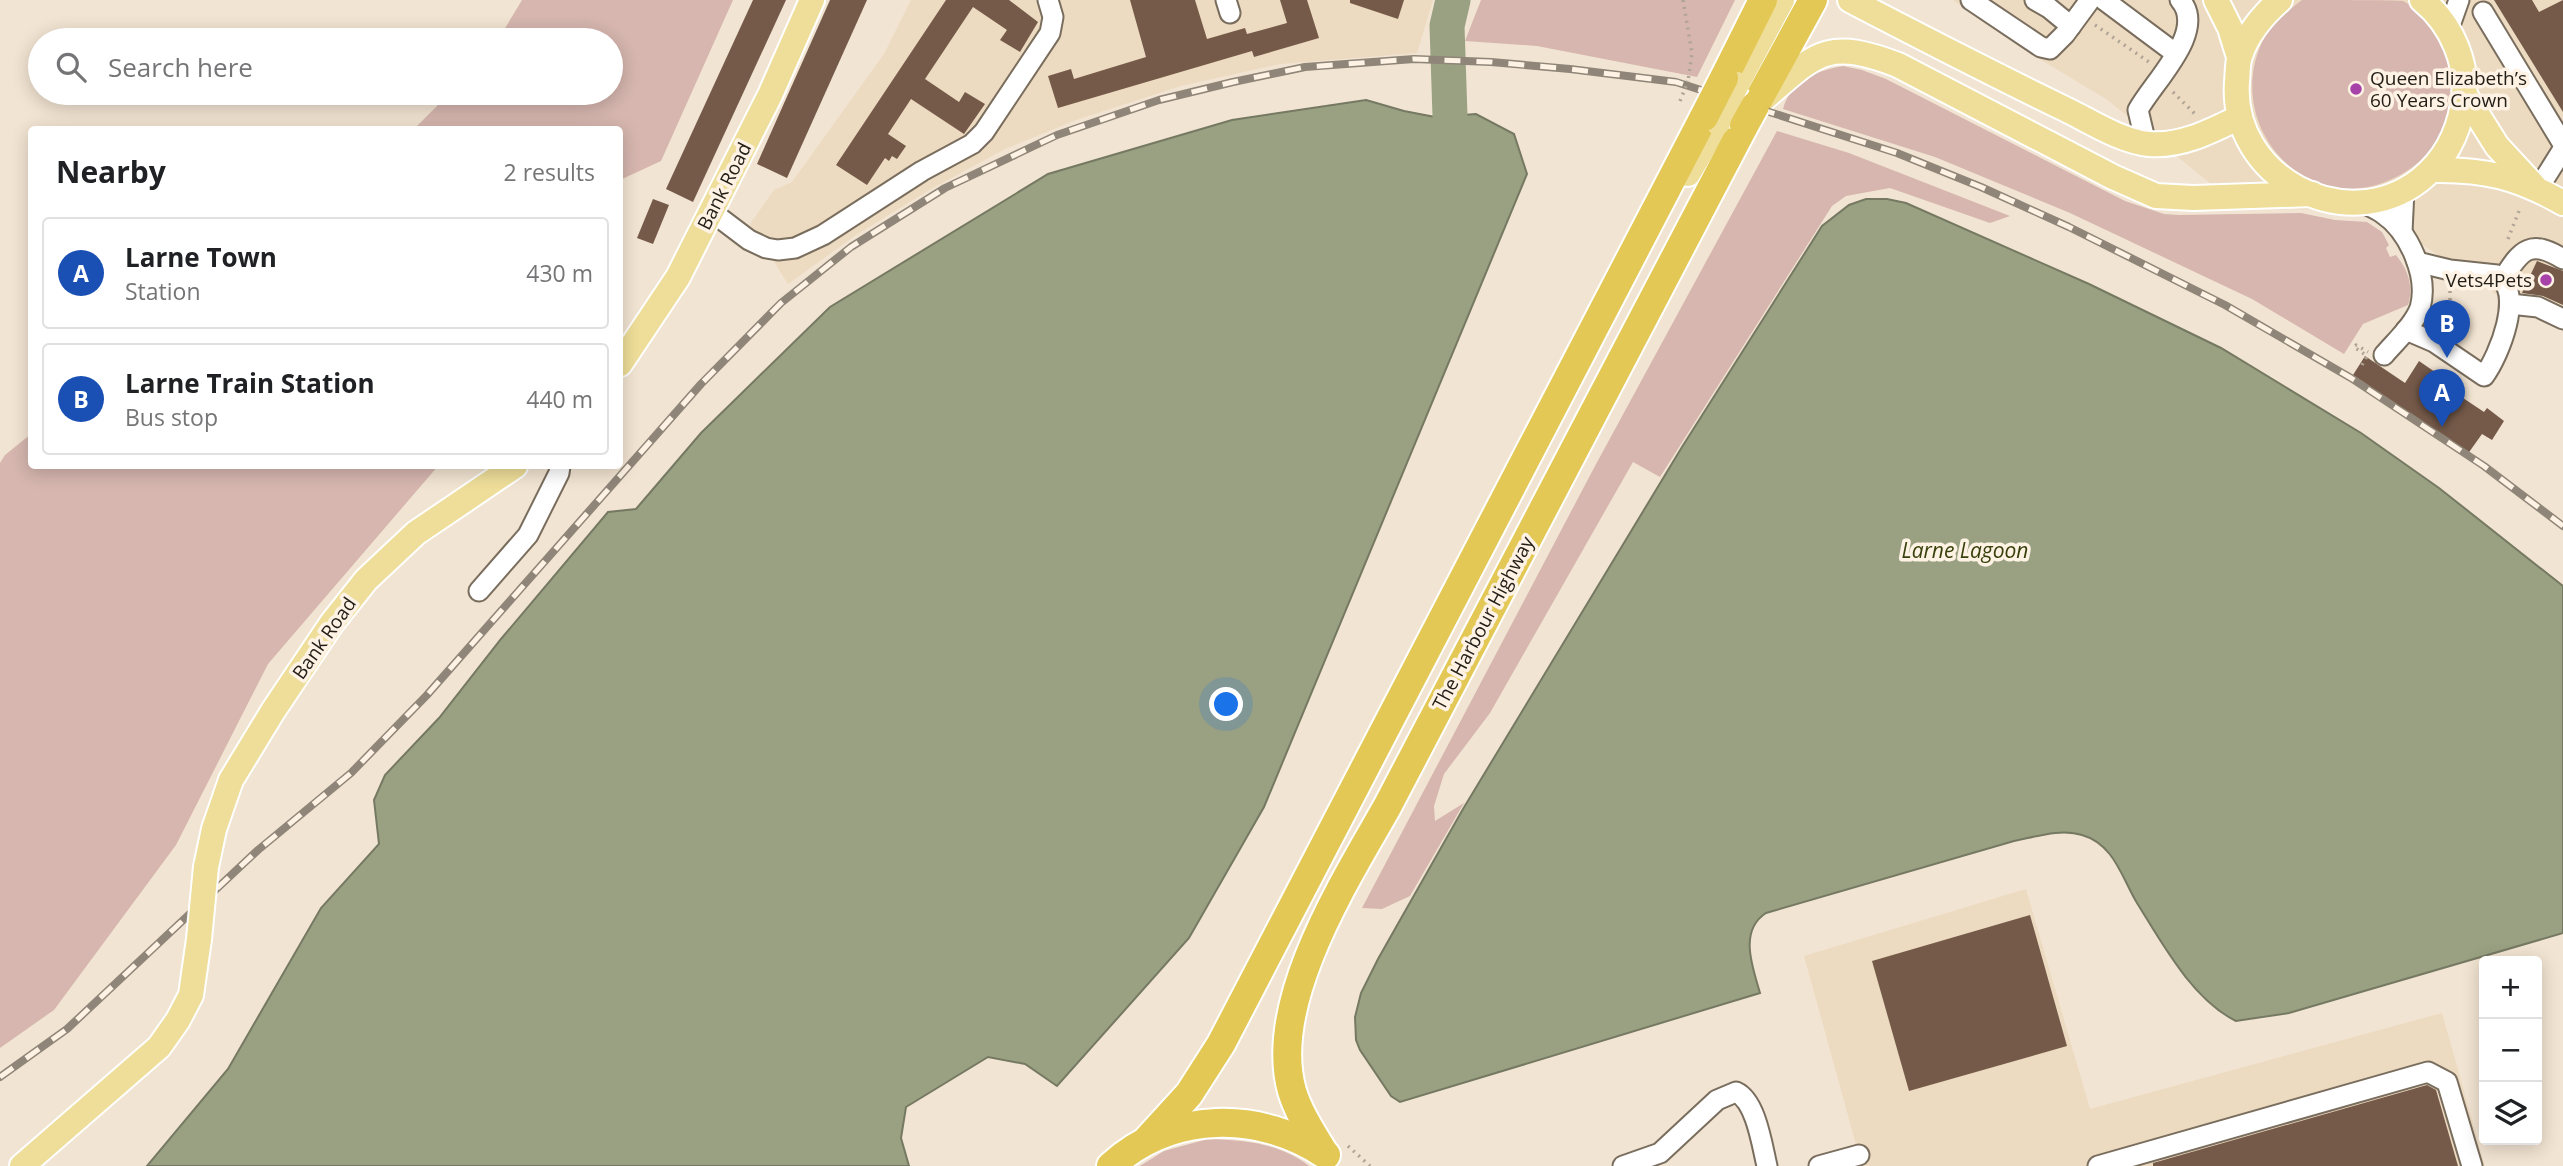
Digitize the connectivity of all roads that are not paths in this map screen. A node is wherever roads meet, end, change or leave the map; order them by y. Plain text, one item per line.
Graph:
1 (812, 0) edge
2 (1048, 0) edge
3 (1763, 0) edge
4 (1782, 0) edge
5 (1813, 0) edge
6 (1850, 0) edge
7 (1893, 0) edge
8 (1970, 0) edge
9 (2035, 0) edge
10 (2090, 0) edge
11 (2104, 0) edge
12 (2180, 0) edge
13 (2216, 0) edge
14 (2280, 0) edge
15 (2422, 0) edge
16 (2459, 0) edge
17 (2483, 12) dead end
18 (2071, 26) junction
19 (2448, 31) junction
20 (1912, 32) junction
21 (2175, 53) junction
22 (2239, 57) junction
23 (1731, 81) junction
24 (2465, 95) junction
25 (2240, 117) junction
26 (1731, 118) junction
27 (2146, 144) junction
28 (2563, 146) edge
29 (2432, 170) junction
30 (2536, 188) junction
31 (2404, 190) junction
32 (2312, 194) junction
33 (2363, 203) junction
34 (2563, 203) edge
35 (712, 212) junction
36 (2402, 232) junction
37 (2563, 259) edge
38 (2417, 262) junction
39 (2503, 279) junction
40 (2510, 304) junction
41 (2563, 319) edge
42 (2406, 330) junction
43 (2384, 355) dead end
44 (623, 360) edge
45 (511, 469) edge
46 (560, 469) edge
47 (479, 591) dead end
48 (1147, 1140) junction
49 (1335, 1153) edge
50 (1859, 1155) dead end
51 (22, 1166) edge
52 (1111, 1166) edge
53 (1623, 1166) edge
54 (1767, 1166) edge
55 (1819, 1166) edge
56 (2098, 1166) edge
57 (2472, 1166) edge

1 - 35 main road, Bank Road
2 - 35 street
3 - 23 highway
4 - 23 main road
5 - 26 highway
6 - 20 main road
7 - 20 main road
8 - 18 street
9 - 18 street
10 - 18 street
11 - 21 street
12 - 21 street
13 - 22 main road
14 - 22 main road
15 - 19 main road
16 - 19 street
17 - 28 street
19 - 24 main road
20 - 27 main road
21 - 27 street
22 - 25 main road
23 - 26 highway, bridge
24 - 29 main road
24 - 30 main road
25 - 27 main road
25 - 32 main road
26 - 32 main road
26 - 48 highway
26 - 49 highway, The Harbour Highway
28 - 30 street
29 - 30 main road
29 - 31 main road
30 - 34 main road
31 - 33 main road
31 - 36 street
32 - 33 main road
33 - 36 street
35 - 44 main road, Bank Road
36 - 38 street
37 - 39 street
38 - 39 street
38 - 42 street
39 - 40 street
40 - 41 street
40 - 42 street
42 - 43 street
45 - 51 main road, Bank Road, bridge
46 - 47 street
48 - 49 highway
48 - 52 highway
50 - 55 street
53 - 54 street
56 - 57 street

